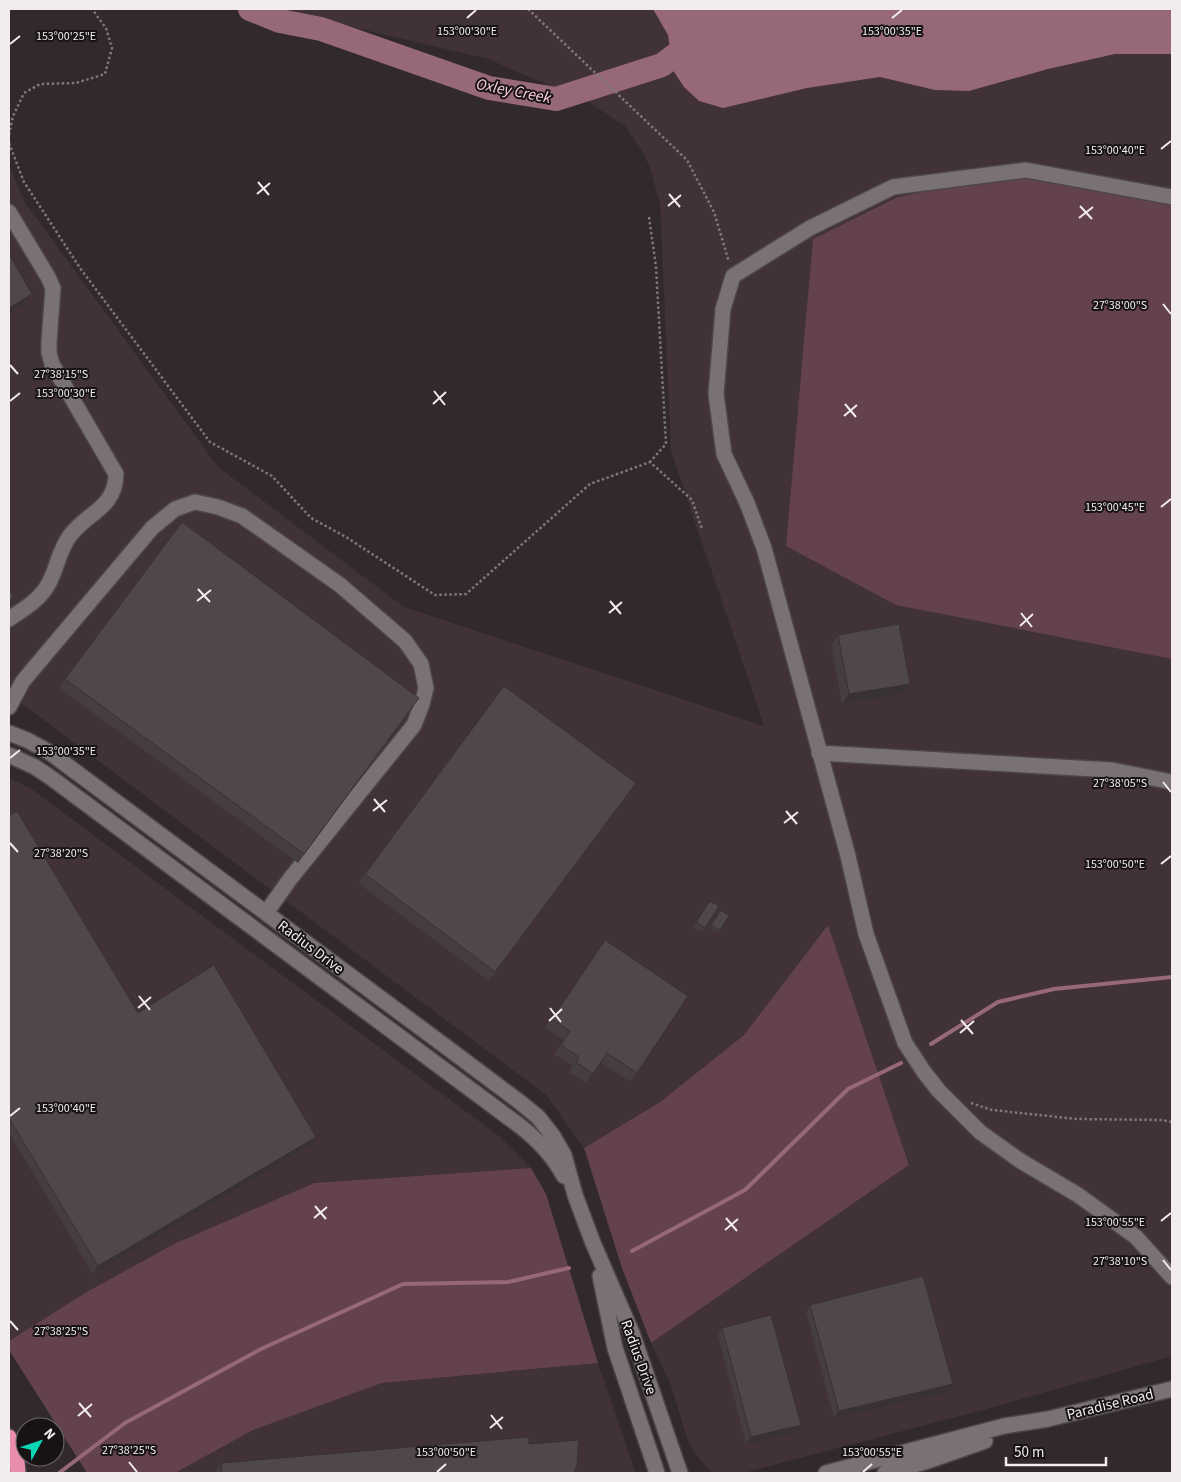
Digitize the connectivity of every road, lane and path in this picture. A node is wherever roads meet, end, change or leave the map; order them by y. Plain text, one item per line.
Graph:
1 (92, 9) edge
2 (528, 9) edge
3 (9, 135) edge
4 (9, 143) edge
5 (1172, 197) edge
6 (9, 212) edge
7 (649, 217) dead end
8 (733, 276) junction
9 (650, 462) junction
10 (702, 530) dead end
11 (9, 619) edge
12 (9, 707) edge
13 (9, 733) edge
14 (9, 742) edge
15 (819, 753) junction
16 (9, 754) edge
17 (1172, 782) edge
18 (103, 817) junction
19 (192, 857) junction
20 (266, 913) junction
21 (279, 946) junction
22 (317, 952) junction
23 (407, 1041) junction
24 (966, 1101) dead end
25 (1172, 1122) edge
26 (575, 1195) junction
27 (593, 1243) junction
28 (1172, 1277) edge
29 (1172, 1388) edge
30 (1048, 1419) junction
31 (9, 1437) edge
32 (668, 1437) junction
33 (18, 1473) edge
34 (657, 1473) edge
35 (680, 1473) edge
36 (693, 1473) edge
37 (826, 1473) edge
38 (885, 1473) edge

1 - 3 path
2 - 8 path
4 - 9 path
5 - 8 street
6 - 11 street
7 - 9 path
8 - 15 street
9 - 10 path
12 - 20 street
13 - 19 street, Radius Drive
14 - 18 street
15 - 17 street
15 - 28 street
16 - 18 street, Radius Drive
18 - 21 street, Radius Drive
19 - 20 street, Radius Drive
19 - 21 street
20 - 22 street, Radius Drive
21 - 23 street, Radius Drive
22 - 23 street
22 - 26 street, Radius Drive
23 - 26 street, Radius Drive
24 - 25 path
26 - 27 street, Radius Drive
27 - 32 street, Radius Drive
27 - 34 street, Radius Drive
29 - 30 street, Paradise Road
30 - 37 street, Paradise Road
30 - 38 street, Paradise Road
31 - 33 highway
32 - 35 street, Radius Drive
32 - 36 street

